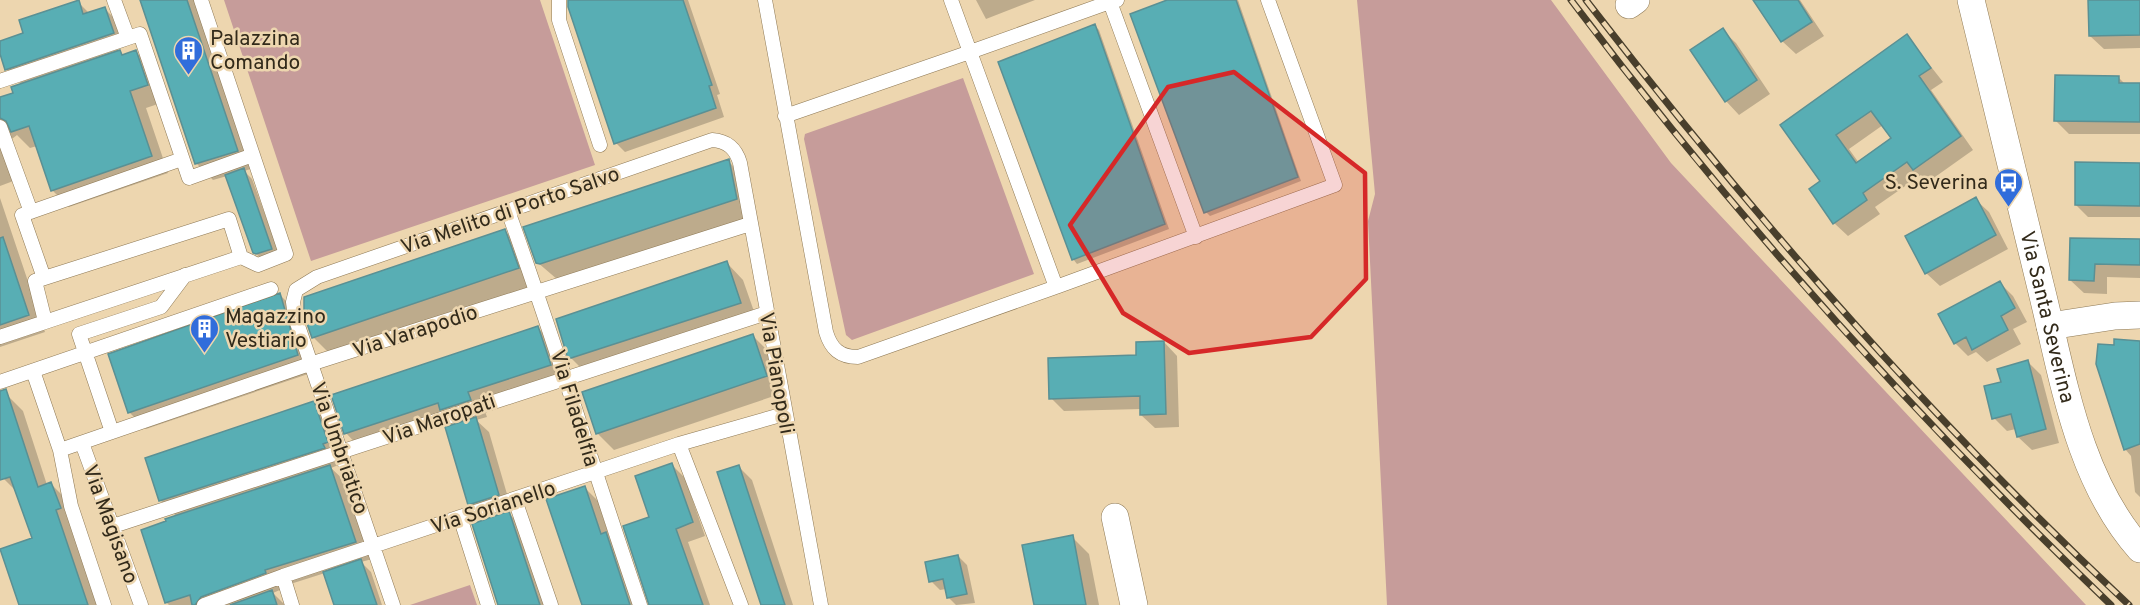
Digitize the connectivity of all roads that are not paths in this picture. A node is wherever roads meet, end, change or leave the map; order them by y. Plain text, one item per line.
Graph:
1 (114, 0) edge
2 (201, 0) edge
3 (559, 0) edge
4 (765, 0) edge
5 (951, 0) edge
6 (1268, 0) edge
7 (1971, 0) edge
8 (1112, 1) edge
9 (128, 38) junction
10 (970, 52) junction
11 (0, 81) edge
12 (785, 116) junction
13 (0, 127) edge
14 (728, 144) joint
15 (600, 145) dead end
16 (253, 155) junction
17 (182, 159) junction
18 (508, 211) junction
19 (31, 212) junction
20 (750, 224) junction
21 (1196, 237) junction
22 (241, 257) junction
23 (185, 275) junction
24 (44, 278) junction
25 (1056, 287) junction
26 (271, 289) dead end
27 (296, 290) joint
28 (537, 291) junction
29 (766, 313) junction
30 (2140, 315) edge
31 (45, 321) junction
32 (2050, 326) junction
33 (0, 337) edge
34 (86, 353) junction
35 (311, 364) junction
36 (33, 371) junction
37 (566, 376) junction
38 (0, 382) edge
39 (784, 414) junction
40 (112, 432) junction
41 (82, 442) junction
42 (679, 444) junction
43 (60, 450) junction
44 (342, 452) junction
45 (595, 474) junction
46 (515, 500) junction
47 (460, 517) junction
48 (1115, 517) dead end
49 (113, 526) junction
50 (374, 545) junction
51 (2140, 549) edge
52 (283, 576) junction
53 (104, 605) edge
54 (141, 605) edge
55 (204, 605) edge
56 (292, 605) edge
57 (393, 605) edge
58 (488, 605) edge
59 (551, 605) edge
60 (640, 605) edge
61 (741, 605) edge
62 (821, 605) edge
63 (1134, 605) edge

1 - 9 lane
2 - 16 lane
3 - 15 lane
4 - 12 lane
5 - 10 lane
6 - 21 lane
7 - 32 street, Via Santa Severina
8 - 10 lane
8 - 21 lane
9 - 11 lane
9 - 17 lane
10 - 12 lane
10 - 25 lane
12 - 25 lane
13 - 19 lane
14 - 18 lane, Via Melito di Porto Salvo
14 - 20 lane, Via Pianopoli
16 - 17 lane
16 - 22 lane
17 - 19 lane
18 - 27 lane, Via Melito di Porto Salvo
18 - 28 lane, Via Filadelfia
19 - 24 lane
20 - 28 lane, Via Varapodio
20 - 29 lane, Via Pianopoli
21 - 25 lane
22 - 23 lane
22 - 24 lane
23 - 31 lane
23 - 34 lane
24 - 31 lane
26 - 34 lane
27 - 35 lane, Via Umbriatico
28 - 35 lane, Via Varapodio
28 - 37 lane, Via Filadelfia
29 - 37 lane, Via Maropati
29 - 39 lane, Via Pianopoli
30 - 32 street
31 - 33 lane
32 - 51 street, Via Santa Severina
34 - 36 lane
34 - 40 lane
35 - 40 lane, Via Varapodio
35 - 44 lane, Via Umbriatico
36 - 38 lane
36 - 43 lane
37 - 44 lane, Via Maropati
37 - 45 lane, Via Filadelfia
39 - 42 lane, Via Sorianello
39 - 62 lane, Via Pianopoli
40 - 41 lane, Via Varapodio
41 - 43 lane, Via Varapodio
41 - 49 lane, Via Magisano
42 - 45 lane, Via Sorianello
42 - 61 lane
43 - 53 lane
44 - 49 lane, Via Maropati
44 - 50 lane, Via Umbriatico
45 - 46 lane, Via Sorianello
45 - 60 lane, Via Filadelfia
46 - 47 lane, Via Sorianello
46 - 59 lane
47 - 50 lane, Via Sorianello
47 - 58 lane
48 - 63 street
49 - 54 lane, Via Magisano
50 - 52 lane, Via Sorianello
50 - 57 lane, Via Umbriatico
52 - 55 lane, Via Sorianello
52 - 56 lane

